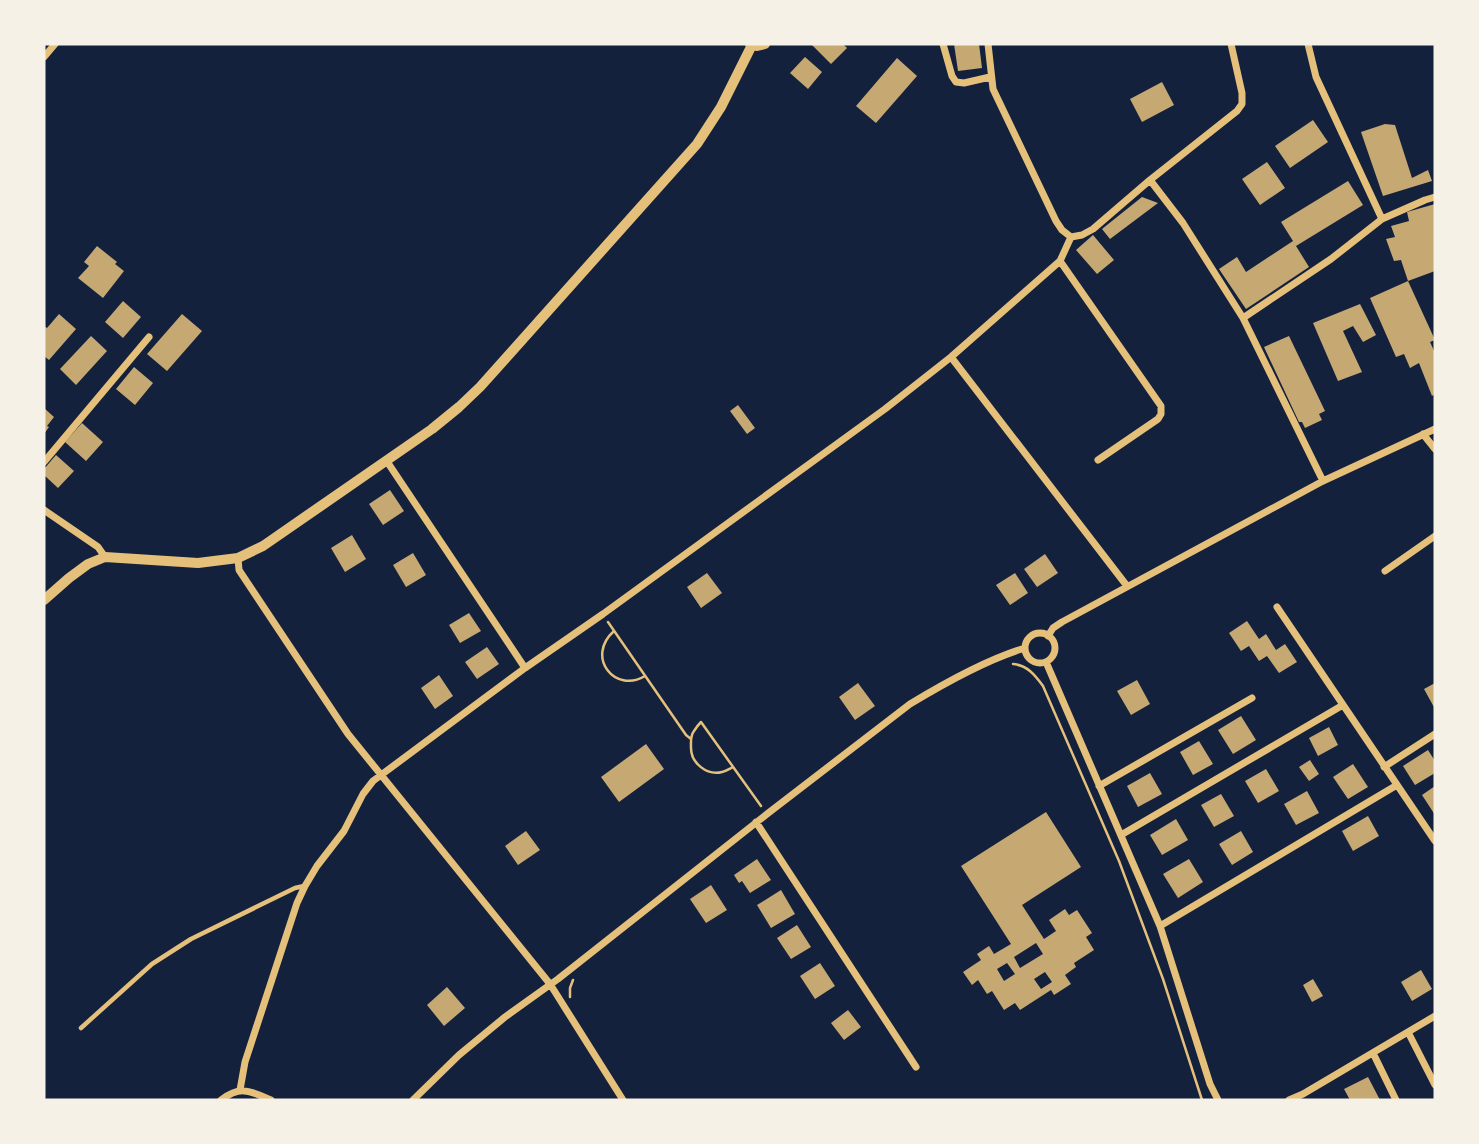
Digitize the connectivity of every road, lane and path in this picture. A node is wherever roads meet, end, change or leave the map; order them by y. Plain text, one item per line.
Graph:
1 (55, 44) edge
2 (751, 44) edge
3 (765, 44) edge
4 (943, 44) edge
5 (988, 44) edge
6 (1231, 44) edge
7 (1308, 44) edge
8 (44, 57) edge
9 (990, 77) junction
10 (1150, 180) junction
11 (1435, 197) edge
12 (1382, 219) junction
13 (1071, 237) junction
14 (1060, 261) junction
15 (1243, 318) junction
16 (149, 337) dead end
17 (951, 357) junction
18 (1435, 429) edge
19 (1423, 434) junction
20 (1435, 449) edge
21 (386, 460) junction
22 (1098, 460) dead end
23 (44, 462) edge
24 (1323, 481) junction
25 (44, 510) edge
26 (1435, 536) edge
27 (105, 557) junction
28 (238, 558) junction
29 (1385, 571) dead end
30 (1127, 586) junction
31 (44, 600) edge
32 (1277, 607) dead end
33 (603, 614) junction
34 (614, 631) junction
35 (1048, 636) junction
36 (1025, 649) junction
37 (1001, 656) junction
38 (1046, 662) junction
39 (525, 668) junction
40 (645, 676) junction
41 (1252, 698) dead end
42 (1343, 705) junction
43 (1435, 734) edge
44 (691, 738) junction
45 (733, 767) junction
46 (1384, 767) junction
47 (380, 775) junction
48 (1397, 785) junction
49 (1099, 786) junction
50 (766, 814) junction
51 (756, 822) junction
52 (1121, 835) junction
53 (1435, 841) edge
54 (305, 886) junction
55 (1160, 926) junction
56 (576, 976) dead end
57 (550, 984) junction
58 (563, 1004) junction
59 (1435, 1016) edge
60 (81, 1028) dead end
61 (1408, 1032) junction
62 (1373, 1053) junction
63 (916, 1067) dead end
64 (1435, 1085) edge
65 (240, 1090) junction
66 (221, 1100) edge
67 (271, 1100) edge
68 (413, 1100) edge
69 (623, 1100) edge
70 (1202, 1100) edge
71 (1218, 1100) edge
72 (1289, 1100) edge
73 (1396, 1100) edge

1 - 8 street
2 - 3 street
2 - 21 street
4 - 9 street
5 - 9 street
6 - 10 street
7 - 12 street
9 - 13 street
10 - 13 street
10 - 15 street
11 - 12 street
12 - 15 street
13 - 14 street
14 - 17 street
14 - 22 street
15 - 24 street
16 - 23 street
17 - 30 street
17 - 33 street
18 - 19 street
19 - 20 street
19 - 24 street
21 - 28 street
21 - 39 street
24 - 30 street
25 - 27 street
26 - 29 street
27 - 28 street
27 - 31 street
28 - 47 street
30 - 35 street
32 - 42 street
33 - 34 path
33 - 39 street
34 - 40 path
34 - 40 path
35 - 36 street
35 - 38 street
36 - 37 street
36 - 38 street
37 - 50 street
37 - 70 path
38 - 49 street
39 - 47 street
40 - 44 path
41 - 49 street
42 - 46 street
42 - 52 street
43 - 46 street
44 - 45 path
44 - 45 path
45 - 50 path
46 - 48 street
47 - 54 street
47 - 57 street
48 - 53 street
48 - 55 street
49 - 52 street
50 - 51 street
51 - 57 street
51 - 63 street
52 - 55 street
54 - 60 lane
54 - 65 street
55 - 71 street
56 - 58 path
57 - 58 street
57 - 68 street
58 - 69 street
59 - 61 street
61 - 62 street
61 - 64 street
62 - 72 street
62 - 73 street
65 - 66 street
65 - 67 street

